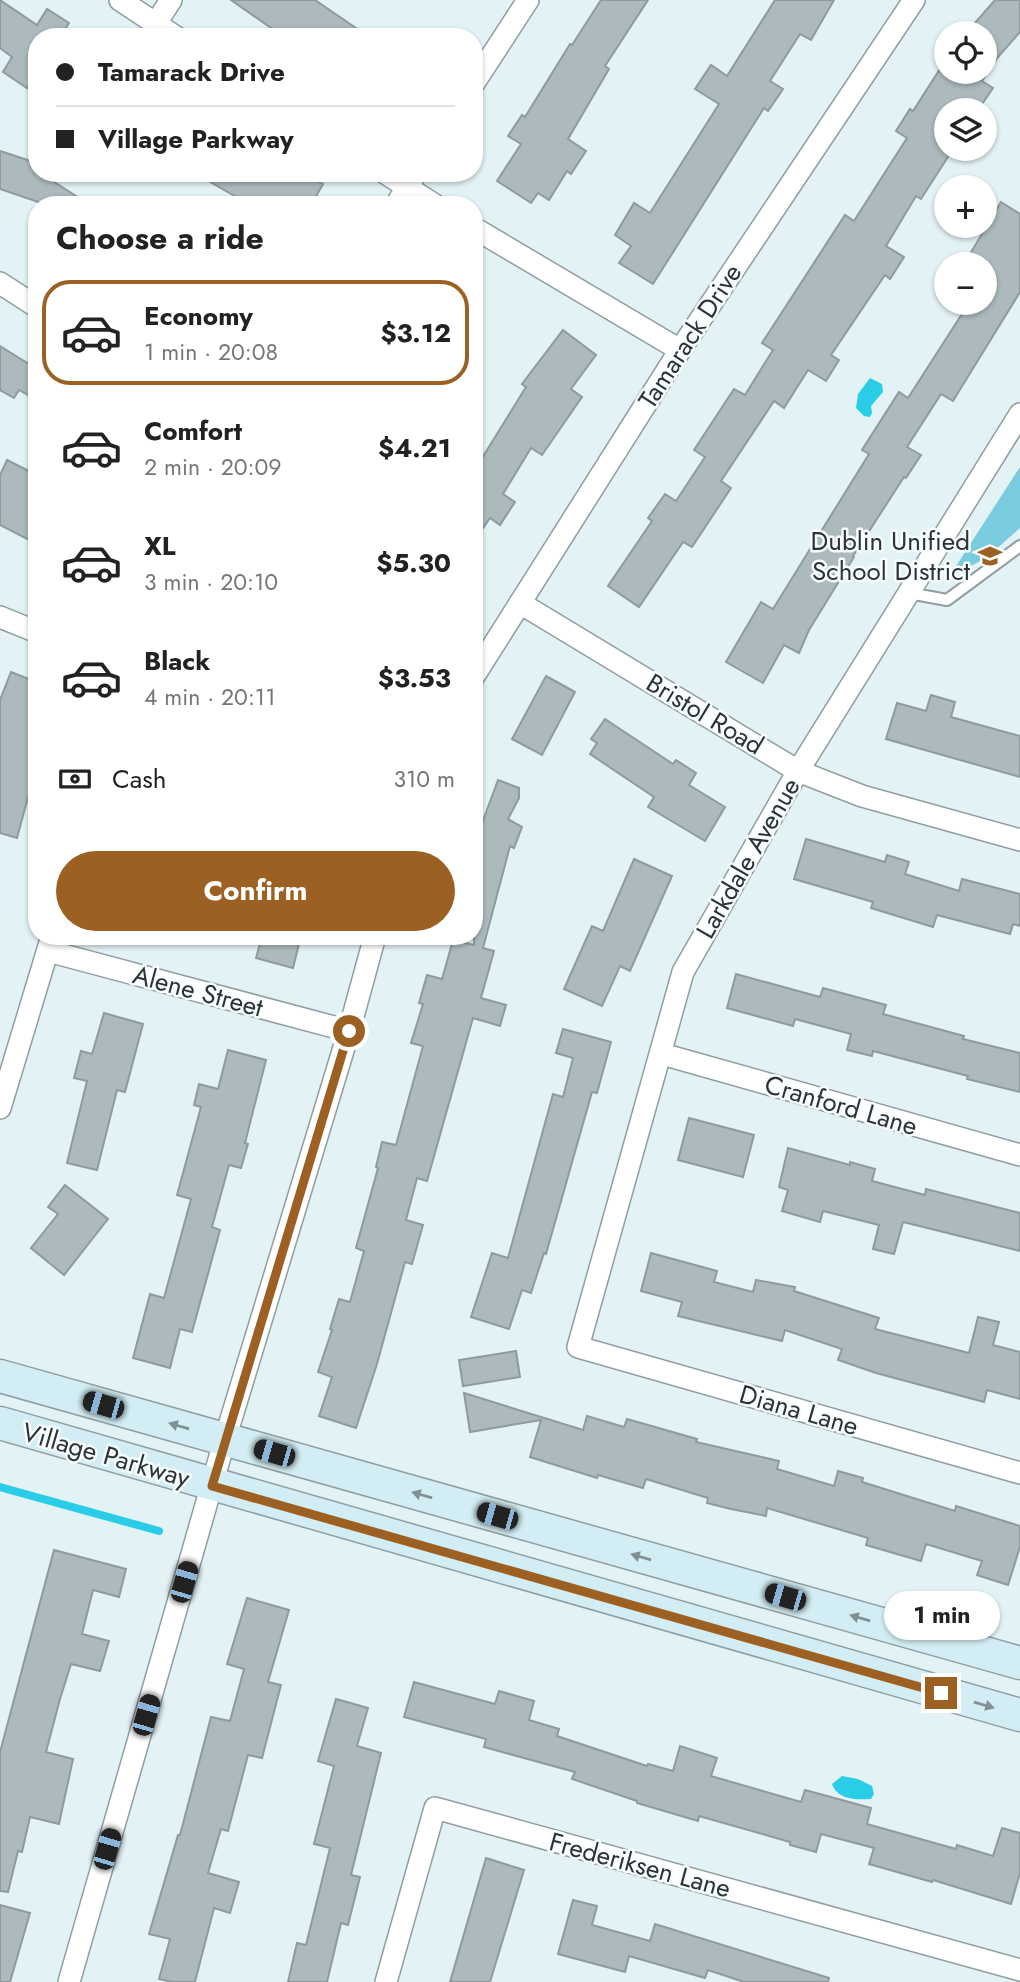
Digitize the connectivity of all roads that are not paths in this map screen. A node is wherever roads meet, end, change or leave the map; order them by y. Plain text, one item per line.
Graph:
1 (120, 0) edge
2 (171, 0) edge
3 (528, 0) edge
4 (914, 0) edge
5 (156, 23) junction
6 (163, 28) edge
7 (483, 69) edge
8 (483, 233) edge
9 (0, 283) edge
10 (28, 301) edge
11 (680, 350) junction
12 (1020, 414) edge
13 (1020, 546) edge
14 (909, 593) junction
15 (520, 603) junction
16 (0, 617) edge
17 (28, 628) edge
18 (483, 662) edge
19 (798, 771) junction
20 (1020, 840) edge
21 (50, 945) edge
22 (53, 945) edge
23 (372, 945) edge
24 (349, 1031) junction
25 (662, 1054) junction
26 (0, 1108) edge
27 (1020, 1156) edge
28 (578, 1347) joint
29 (0, 1376) edge
30 (0, 1423) edge
31 (225, 1439) junction
32 (1020, 1473) edge
33 (212, 1486) junction
34 (1020, 1663) edge
35 (1020, 1715) edge
36 (1020, 1970) edge
37 (69, 1982) edge
38 (386, 1982) edge

1 - 5 street
2 - 5 street
3 - 7 street
4 - 11 street, Tamarack Drive
5 - 6 street
8 - 11 street
9 - 10 street
11 - 15 street, Tamarack Drive
12 - 14 street, Larkdale Avenue
13 - 14 lane
14 - 19 street, Larkdale Avenue
15 - 18 street, Tamarack Drive
15 - 19 street, Bristol Road
16 - 17 street
19 - 20 street, Bristol Road
19 - 25 street, Larkdale Avenue
21 - 26 street
22 - 24 street, Alene Street
23 - 24 street
24 - 31 street
25 - 27 street, Cranford Lane
25 - 28 street, Larkdale Avenue
28 - 32 street, Diana Lane
31 -> 29 street, Village Parkway
30 - 33 street, Village Parkway
31 - 33 street
34 -> 31 street, Village Parkway
33 -> 35 street, Village Parkway
33 - 37 street
36 - 38 street, Frederiksen Lane

